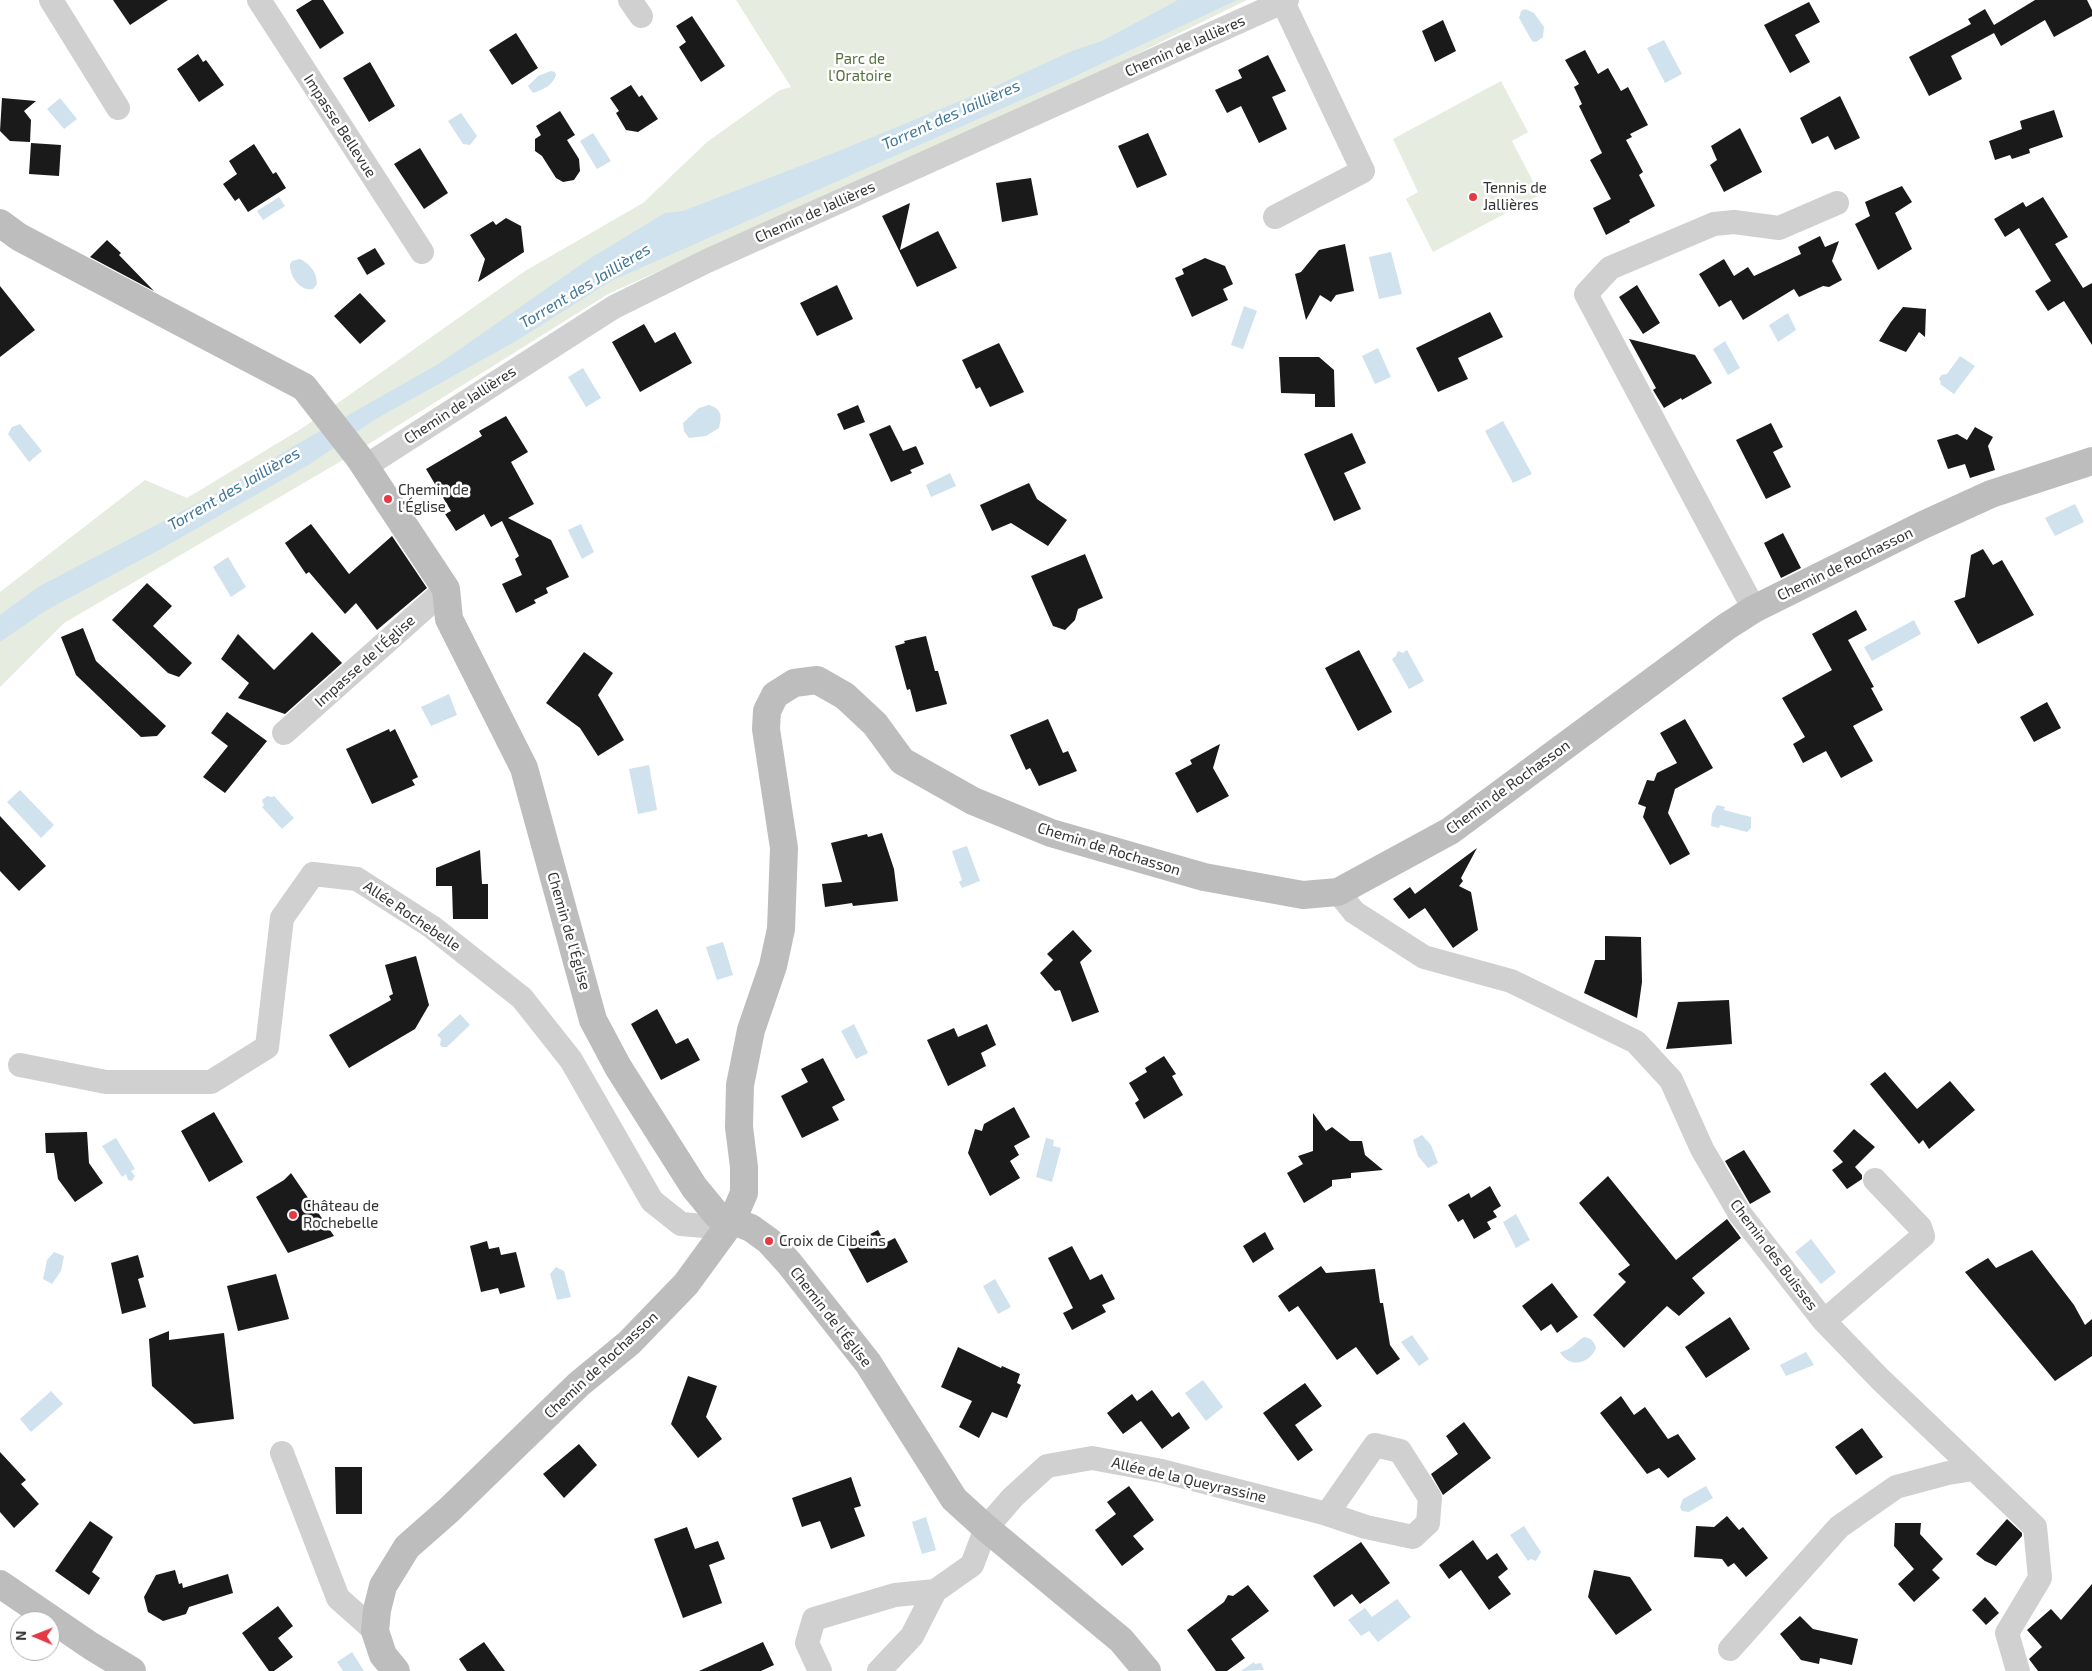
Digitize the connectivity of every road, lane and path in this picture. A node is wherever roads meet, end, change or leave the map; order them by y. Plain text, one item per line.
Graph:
1 (51, 0) edge
2 (259, 0) edge
3 (1285, 1) edge
4 (118, 108) dead end
5 (1838, 203) dead end
6 (1275, 217) dead end
7 (0, 223) edge
8 (422, 252) dead end
9 (361, 460) junction
10 (2092, 461) edge
11 (446, 589) junction
12 (1754, 609) junction
13 (284, 733) dead end
14 (1338, 892) junction
15 (20, 1065) dead end
16 (1874, 1180) dead end
17 (730, 1225) junction
18 (1824, 1321) junction
19 (282, 1453) dead end
20 (1974, 1469) junction
21 (1327, 1514) junction
22 (986, 1528) junction
23 (0, 1584) edge
24 (935, 1591) junction
25 (375, 1631) junction
26 (1730, 1649) dead end
27 (132, 1671) edge
28 (396, 1671) edge
29 (820, 1671) edge
30 (879, 1671) edge
31 (1147, 1671) edge
32 (2018, 1671) edge

1 - 4 street
2 - 8 street, Impasse Bellevue
3 - 6 street
3 - 9 street, Chemin de Jallières
5 - 12 street
7 - 9 street, Chemin de l'Église
9 - 11 street, Chemin de l'Église
10 - 12 street, Chemin de Rochasson
11 - 13 street, Impasse de l'Église
11 - 17 street, Chemin de l'Église
12 - 14 street, Chemin de Rochasson
14 - 17 street, Chemin de Rochasson
14 - 18 street, Chemin des Buisses
15 - 17 street, Allée Rochebelle
16 - 18 street
17 - 22 street, Chemin de l'Église
17 - 25 street, Chemin de Rochasson
18 - 20 street, Chemin des Buisses
19 - 25 street
20 - 26 street
20 - 32 street, Chemin des Buisses
21 - 21 street, Allée de la Queyrassine
21 - 22 street, Allée de la Queyrassine
22 - 24 street
22 - 31 street, Chemin de l'Église
23 - 27 street
24 - 29 street
24 - 30 street
25 - 28 street, Chemin de Rochasson

